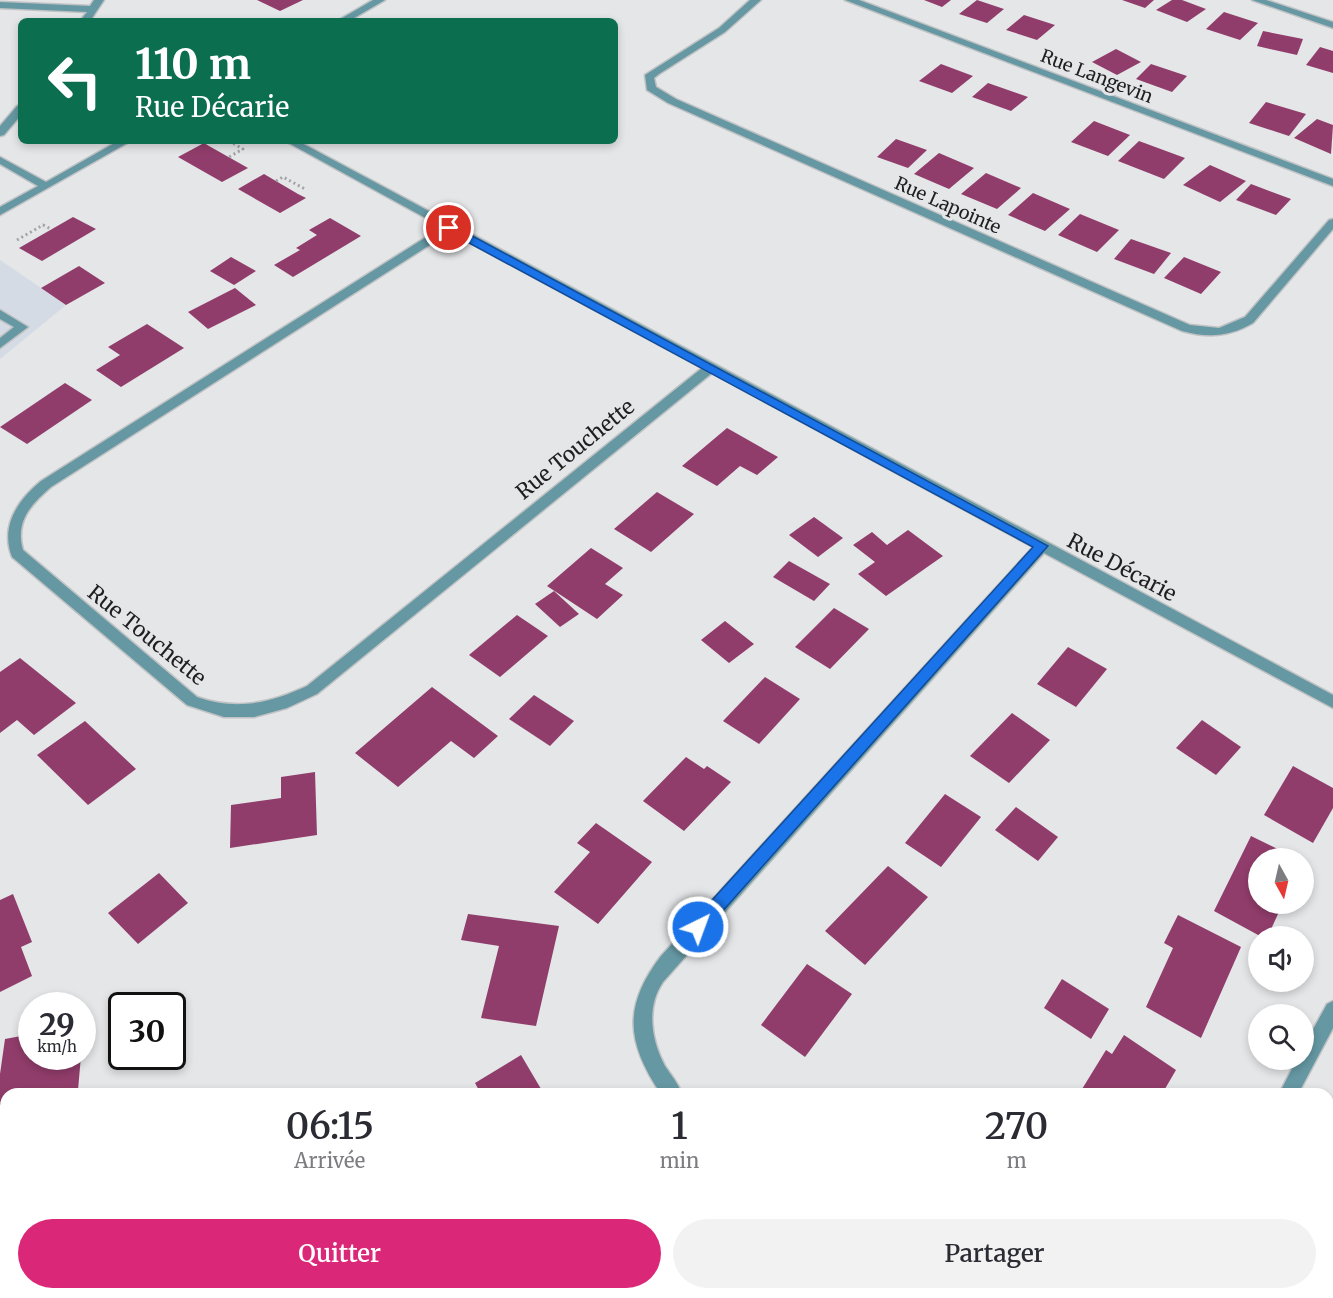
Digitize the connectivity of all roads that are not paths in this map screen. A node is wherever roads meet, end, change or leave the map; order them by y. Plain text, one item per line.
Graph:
1 (99, 0) edge
2 (380, 0) edge
3 (756, 0) edge
4 (850, 0) edge
5 (1257, 0) edge
6 (0, 5) edge
7 (93, 9) junction
8 (87, 18) edge
9 (347, 18) edge
10 (1333, 25) edge
11 (18, 112) edge
12 (0, 134) edge
13 (121, 144) edge
14 (295, 144) edge
15 (0, 160) edge
16 (1333, 183) edge
17 (46, 186) junction
18 (0, 212) edge
19 (1333, 222) edge
20 (449, 228) junction
21 (0, 314) edge
22 (0, 344) edge
23 (710, 368) junction
24 (1041, 546) junction
25 (1333, 702) edge
26 (1333, 1010) edge
27 (668, 1088) edge
28 (1291, 1088) edge

1 - 7 street
2 - 9 street
3 - 19 street, Rue Lapointe
4 - 16 street, Rue Langevin
5 - 10 street
6 - 7 street
7 - 8 street
11 - 12 street
13 - 17 street
14 - 20 street, Rue Décarie
15 - 17 street
17 - 18 street
20 - 23 street, Rue Décarie
20 - 23 street, Rue Touchette
21 - 22 street
23 - 24 street, Rue Décarie
24 - 25 street, Rue Décarie
24 - 27 street
26 - 28 street

